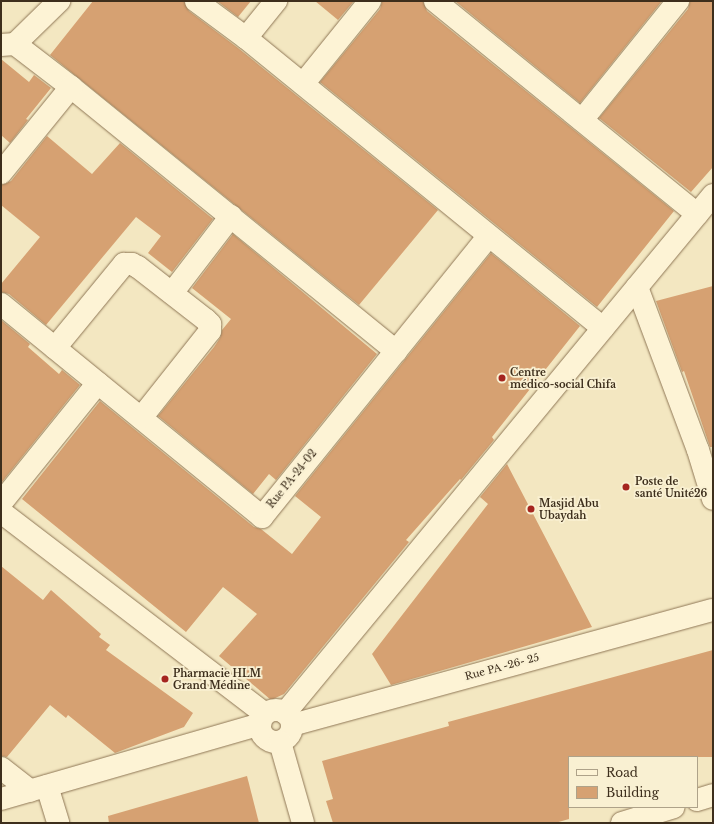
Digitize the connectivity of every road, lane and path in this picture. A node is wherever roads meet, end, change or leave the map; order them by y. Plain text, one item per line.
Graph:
1 (59, 1) edge
2 (196, 1) edge
3 (276, 1) edge
4 (370, 1) edge
5 (435, 1) edge
6 (672, 3) edge
7 (246, 38) junction
8 (8, 45) edge
9 (303, 84) junction
10 (71, 87) junction
11 (582, 120) junction
12 (1, 173) edge
13 (713, 195) edge
14 (697, 214) junction
15 (231, 216) junction
16 (489, 236) junction
17 (637, 287) junction
18 (172, 293) junction
19 (1, 304) edge
20 (603, 328) junction
21 (55, 348) junction
22 (396, 351) junction
23 (98, 383) junction
24 (141, 418) junction
25 (710, 476) edge
26 (713, 499) edge
27 (1, 503) edge
28 (1, 512) edge
29 (713, 610) edge
30 (276, 724) junction
31 (1, 768) edge
32 (39, 789) junction
33 (713, 795) edge
34 (1, 799) edge
35 (698, 800) edge
36 (671, 808) edge
37 (58, 823) edge
38 (303, 823) edge
39 (622, 823) edge

1 - 8 street
2 - 7 street
3 - 7 street
4 - 9 street
5 - 11 street
6 - 11 street
7 - 9 street
8 - 10 street
9 - 16 street
10 - 12 street
10 - 15 street
11 - 14 street
13 - 14 street
14 - 17 street
15 - 18 street
15 - 22 street
16 - 20 street
16 - 22 street, Rue PA-24-02
17 - 20 street
17 - 25 street
18 - 21 street
18 - 24 street
19 - 21 street, Rue PA-24-02
20 - 30 street
21 - 23 street, Rue PA-24-02
22 - 24 street, Rue PA-24-02
23 - 24 street, Rue PA-24-02
23 - 27 street
25 - 26 street
28 - 30 street
29 - 30 street, Rue PA -26- 25
30 - 32 street, Rue PA -26- 25
30 - 38 street
31 - 32 street
32 - 34 street, Rue PA -26- 25
32 - 37 street
33 - 35 street
36 - 39 street

